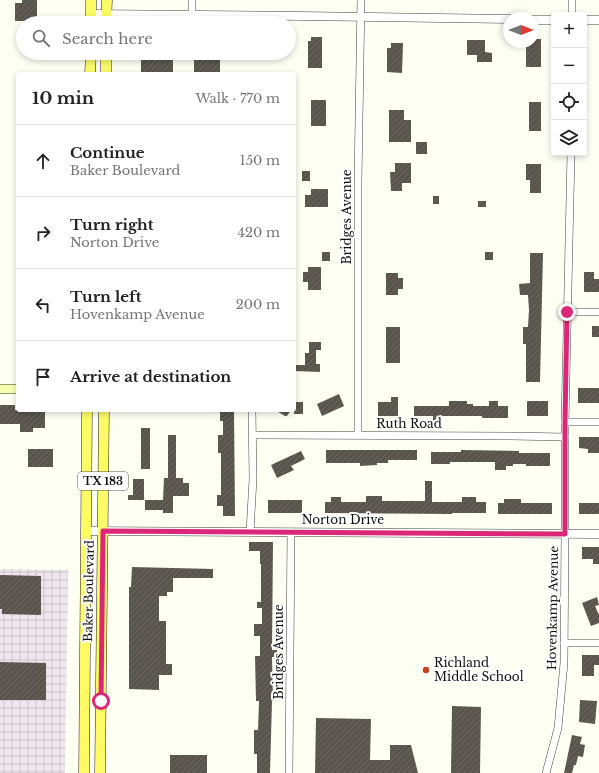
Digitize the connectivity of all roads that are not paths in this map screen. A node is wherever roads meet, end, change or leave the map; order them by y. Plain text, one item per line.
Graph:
1 (91, 0) edge
2 (107, 0) edge
3 (192, 0) edge
4 (361, 0) edge
5 (572, 0) edge
6 (572, 12) edge
7 (192, 14) junction
8 (91, 16) edge
9 (106, 16) edge
10 (158, 16) edge
11 (361, 16) junction
12 (503, 19) edge
13 (539, 20) edge
14 (551, 20) edge
15 (587, 20) edge
16 (599, 20) edge
17 (90, 60) edge
18 (106, 60) edge
19 (90, 72) edge
20 (106, 72) edge
21 (570, 156) edge
22 (567, 312) junction
23 (599, 312) edge
24 (0, 389) edge
25 (16, 389) edge
26 (86, 412) edge
27 (104, 412) edge
28 (252, 412) edge
29 (565, 422) junction
30 (599, 422) edge
31 (253, 434) junction
32 (358, 434) junction
33 (565, 437) junction
34 (86, 531) junction
35 (103, 531) junction
36 (250, 532) junction
37 (291, 532) junction
38 (565, 534) junction
39 (599, 534) edge
40 (564, 643) junction
41 (599, 643) edge
42 (84, 773) edge
43 (100, 773) edge
44 (289, 773) edge
45 (546, 773) edge

1 - 8 main road
2 - 9 main road
3 - 7 street
4 - 11 street, Bridges Avenue
5 - 6 street
7 - 10 street
7 - 11 street
11 - 12 street
11 - 32 street, Bridges Avenue
13 - 14 street
15 - 16 street
17 - 19 main road
18 - 20 main road
21 - 22 street, Hovenkamp Avenue
22 - 23 street
22 - 29 street, Hovenkamp Avenue
24 - 25 main road
26 - 34 main road, Baker Boulevard / TX 183
27 - 35 main road, Baker Boulevard / TX 183
28 - 31 street
29 - 30 street
29 - 33 street, Hovenkamp Avenue
31 - 32 street, Ruth Road
31 - 36 street
32 - 33 street, Ruth Road
33 - 38 street, Hovenkamp Avenue
34 - 35 street, Norton Drive
34 - 42 main road, Baker Boulevard / TX 183
35 - 36 street, Norton Drive
35 - 43 main road, Baker Boulevard / TX 183
36 - 37 street, Norton Drive
37 - 38 street, Norton Drive
37 - 44 street, Bridges Avenue
38 - 39 street, Norton Drive
38 - 40 street, Hovenkamp Avenue
40 - 41 street
40 - 45 street, Hovenkamp Avenue

